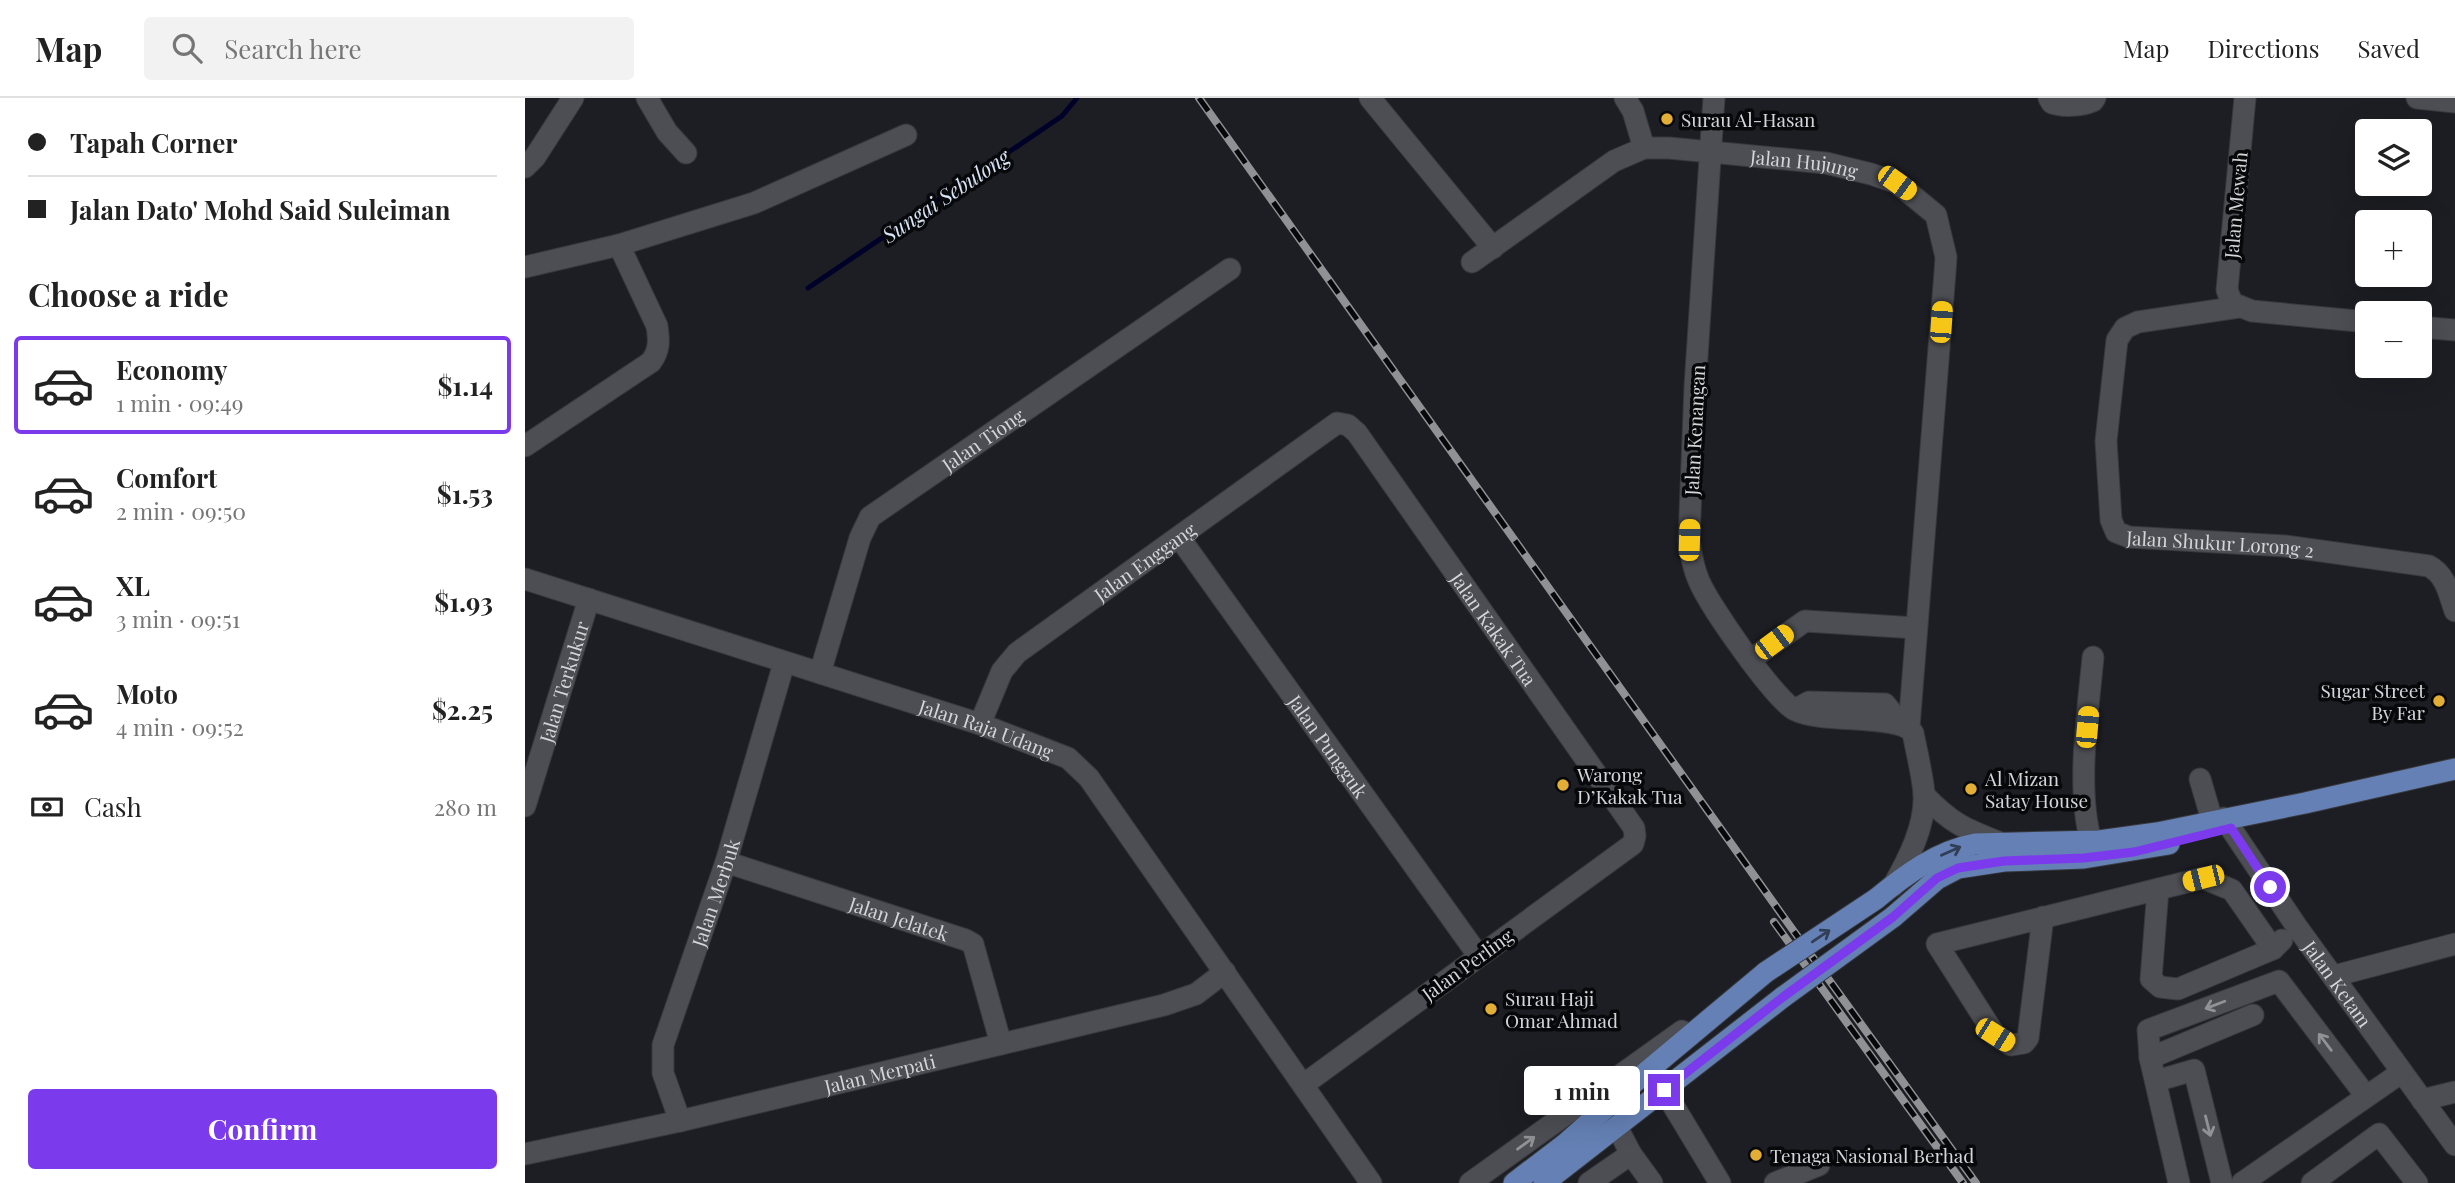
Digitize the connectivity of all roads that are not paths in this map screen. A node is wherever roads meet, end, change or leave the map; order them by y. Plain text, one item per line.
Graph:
1 (573, 98) edge
2 (647, 98) edge
3 (1370, 98) edge
4 (1625, 98) edge
5 (1714, 98) edge
6 (2049, 98) edge
7 (2095, 98) edge
8 (2245, 98) edge
9 (2417, 98) edge
10 (2455, 102) edge
11 (906, 135) dead end
12 (1644, 148) junction
13 (1711, 152) junction
14 (686, 153) dead end
15 (525, 167) edge
16 (619, 245) junction
17 (1493, 248) junction
18 (1472, 262) dead end
19 (525, 267) edge
20 (1230, 269) dead end
21 (2239, 307) junction
22 (2355, 321) edge
23 (2432, 328) edge
24 (2455, 330) edge
25 (1338, 424) joint
26 (525, 446) edge
27 (1179, 537) junction
28 (525, 579) edge
29 (589, 599) junction
30 (2455, 611) edge
31 (1916, 628) junction
32 (1754, 657) junction
33 (2093, 657) dead end
34 (784, 663) junction
35 (820, 673) junction
36 (980, 724) junction
37 (1905, 726) junction
38 (2455, 769) edge
39 (2200, 779) dead end
40 (1924, 795) junction
41 (525, 806) edge
42 (2222, 822) junction
43 (2091, 841) junction
44 (1633, 844) joint
45 (2003, 844) junction
46 (726, 862) junction
47 (2158, 889) junction
48 (1884, 893) junction
49 (2043, 917) junction
50 (2297, 927) junction
51 (2455, 944) edge
52 (2273, 949) junction
53 (1478, 955) junction
54 (1224, 972) junction
55 (2335, 976) junction
56 (1729, 1003) junction
57 (2253, 1015) dead end
58 (1000, 1044) junction
59 (2150, 1058) junction
60 (2402, 1072) junction
61 (2155, 1081) junction
62 (1303, 1085) junction
63 (1664, 1090) junction
64 (2455, 1092) edge
65 (2366, 1096) junction
66 (2422, 1100) junction
67 (680, 1121) junction
68 (1617, 1127) junction
69 (2455, 1145) edge
70 (525, 1154) edge
71 (1631, 1154) junction
72 (1819, 1165) dead end
73 (1556, 1179) edge
74 (1371, 1183) edge
75 (1470, 1183) edge
76 (1514, 1183) edge
77 (1589, 1183) edge
78 (1652, 1183) edge
79 (1720, 1183) edge
80 (1775, 1183) edge
81 (2179, 1183) edge
82 (2222, 1183) edge
83 (2242, 1183) edge
84 (2312, 1183) edge
85 (2417, 1183) edge

1 - 15 street
2 - 14 street
3 - 17 street
4 - 12 street
5 - 13 street, Jalan Kenangan
6 - 7 street
8 - 21 street, Jalan Mewah
9 - 10 street
11 - 16 street
12 - 13 street, Jalan Hujung
12 - 17 street, Jalan Hujung
13 - 31 street, Jalan Hujung
13 - 32 street, Jalan Kenangan
16 - 19 street
16 - 26 street
17 - 18 street, Jalan Hujung
20 - 35 street, Jalan Tiong
21 - 22 street
21 - 30 street, Jalan Shukur Lorong 2
23 - 24 street
25 - 27 street, Jalan Enggang
25 - 44 street, Jalan Kakak Tua
27 - 36 street, Jalan Enggang
27 - 53 street, Jalan Pungguk
28 - 29 street, Jalan Raja Udang
29 - 34 street, Jalan Raja Udang
29 - 41 street, Jalan Terkukur
31 - 32 street
31 - 37 street, Jalan Hujung
32 - 37 street, Jalan Kenangan
33 - 43 street
34 - 35 street, Jalan Raja Udang
34 - 46 street, Jalan Merbuk
35 - 36 street, Jalan Raja Udang
36 - 54 street, Jalan Raja Udang
37 - 40 street
38 - 42 main road
39 - 42 street, Jalan Ketam
40 - 45 street
40 - 48 street
42 - 43 main road
42 - 50 street, Jalan Ketam
42 - 63 main road, bridge
43 - 45 main road
44 - 53 street, Jalan Perling
48 -> 45 main road
46 - 58 street, Jalan Jelatek
46 - 67 street, Jalan Merbuk
47 - 49 street
47 - 52 street
47 - 52 street
56 -> 48 main road, bridge
49 - 49 street
50 - 52 street
50 - 55 street, Jalan Ketam
51 - 55 street
53 - 62 street, Jalan Perling
54 - 58 street, Jalan Merpati
54 - 62 street, Jalan Raja Udang
55 - 60 street, Jalan Ketam
75 -> 56 street
56 - 76 main road
57 - 59 street
58 - 67 street, Jalan Merpati
59 - 61 street
65 -> 59 street
60 - 65 street
60 - 66 street, Jalan Ketam
61 - 81 street
61 -> 82 street
62 - 74 street, Jalan Raja Udang
63 - 68 main road
63 - 79 street
64 - 66 street
65 - 83 street
66 - 69 street, Jalan Ketam
67 - 70 street, Jalan Merpati
68 - 71 street
68 - 73 main road
71 - 77 street
71 - 78 street
72 - 80 street
84 - 85 street

